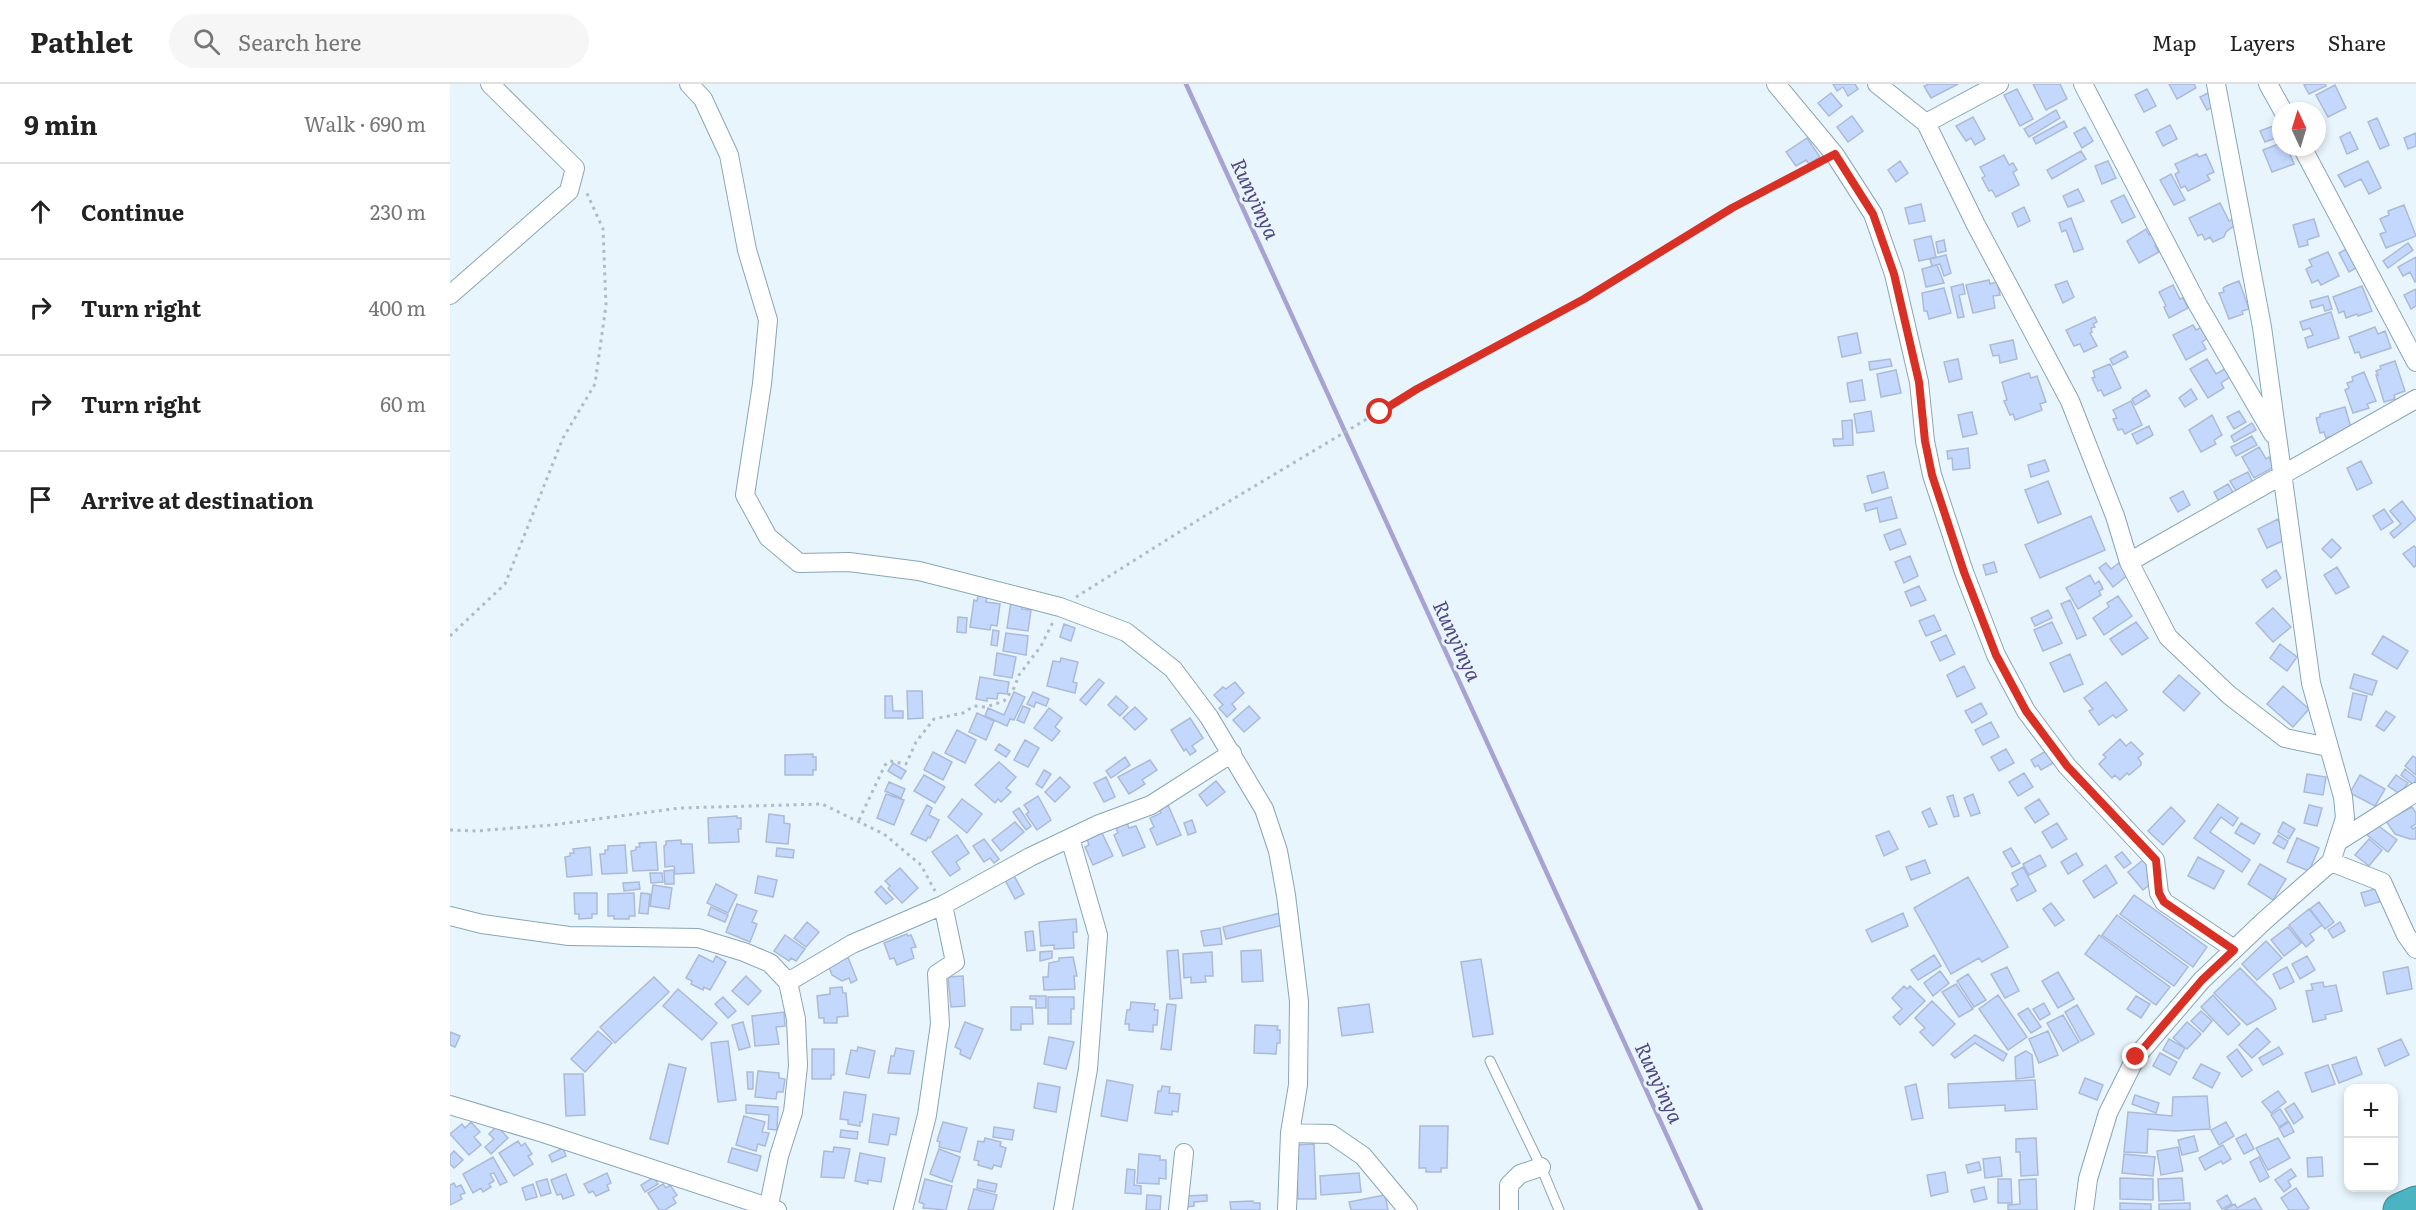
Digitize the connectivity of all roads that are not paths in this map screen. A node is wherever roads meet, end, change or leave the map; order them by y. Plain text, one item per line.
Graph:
1 (490, 84) edge
2 (689, 84) edge
3 (1776, 84) edge
4 (1877, 84) edge
5 (1901, 84) edge
6 (1999, 84) edge
7 (2083, 84) edge
8 (2216, 84) edge
9 (2268, 84) edge
10 (2278, 102) edge
11 (1912, 109) junction
12 (1926, 123) junction
13 (2307, 156) edge
14 (450, 295) edge
15 (2416, 362) edge
16 (2416, 399) edge
17 (2278, 443) junction
18 (2284, 476) junction
19 (2129, 562) junction
20 (2328, 747) junction
21 (1232, 753) junction
22 (2416, 792) edge
23 (1070, 838) junction
24 (2339, 841) junction
25 (2331, 862) junction
26 (943, 905) junction
27 (450, 916) edge
28 (2416, 948) edge
29 (2234, 950) junction
30 (788, 982) junction
31 (1490, 1061) dead end
32 (450, 1105) edge
33 (1290, 1133) junction
34 (1184, 1153) dead end
35 (1541, 1167) junction
36 (2416, 1203) edge
37 (771, 1209) edge
38 (903, 1210) edge
39 (1064, 1210) edge
40 (1178, 1210) edge
41 (1287, 1210) edge
42 (1408, 1210) edge
43 (1509, 1210) edge
44 (1559, 1210) edge
45 (2084, 1210) edge
46 (2400, 1210) edge

1 - 14 street
2 - 21 street
3 - 29 street
4 - 11 street
5 - 11 street
6 - 12 street
7 - 17 street
8 - 17 street
9 - 10 street
11 - 12 street
12 - 19 street
13 - 15 street
16 - 18 street
17 - 18 street
18 - 19 street
18 - 20 street
19 - 20 street
20 - 24 street
21 - 23 street
21 - 33 street
22 - 24 street
23 - 26 street
23 - 39 street
24 - 25 street
25 - 28 street
25 - 29 street
26 - 30 street
26 - 38 street
27 - 30 street
29 - 45 street
30 - 37 street
31 - 35 lane
32 - 37 street
33 - 41 street
33 - 42 street
34 - 40 street
35 - 43 street
35 - 44 lane
36 - 46 highway

